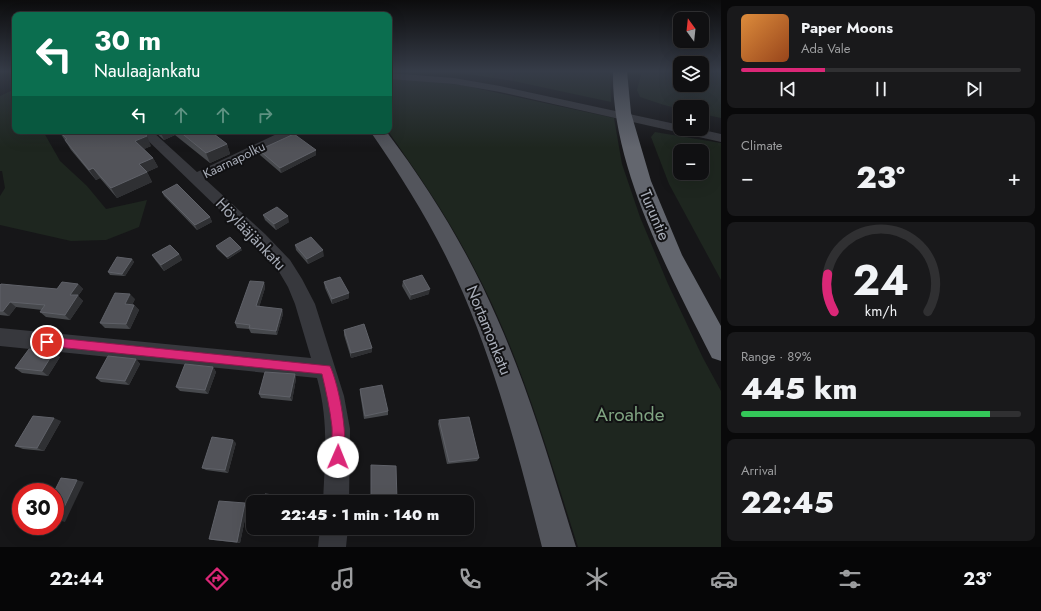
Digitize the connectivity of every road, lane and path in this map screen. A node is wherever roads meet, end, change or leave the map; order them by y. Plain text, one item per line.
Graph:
1 (530, 97) edge
2 (620, 97) edge
3 (673, 127) edge
4 (147, 134) edge
5 (287, 134) edge
6 (380, 134) edge
7 (709, 135) edge
8 (721, 138) edge
9 (196, 179) junction
10 (0, 337) edge
11 (721, 350) edge
12 (326, 369) junction
13 (336, 495) edge
14 (333, 535) edge
15 (332, 547) edge
16 (559, 547) edge

1 - 3 street
2 - 11 highway, Turuntie
4 - 9 street, Höylääjänkatu
5 - 9 street, Kaarnapolku
6 - 16 main road, Nortamonkatu
7 - 8 street
9 - 12 street, Höylääjänkatu
10 - 12 street
12 - 13 street, Höylääjänkatu
14 - 15 street

